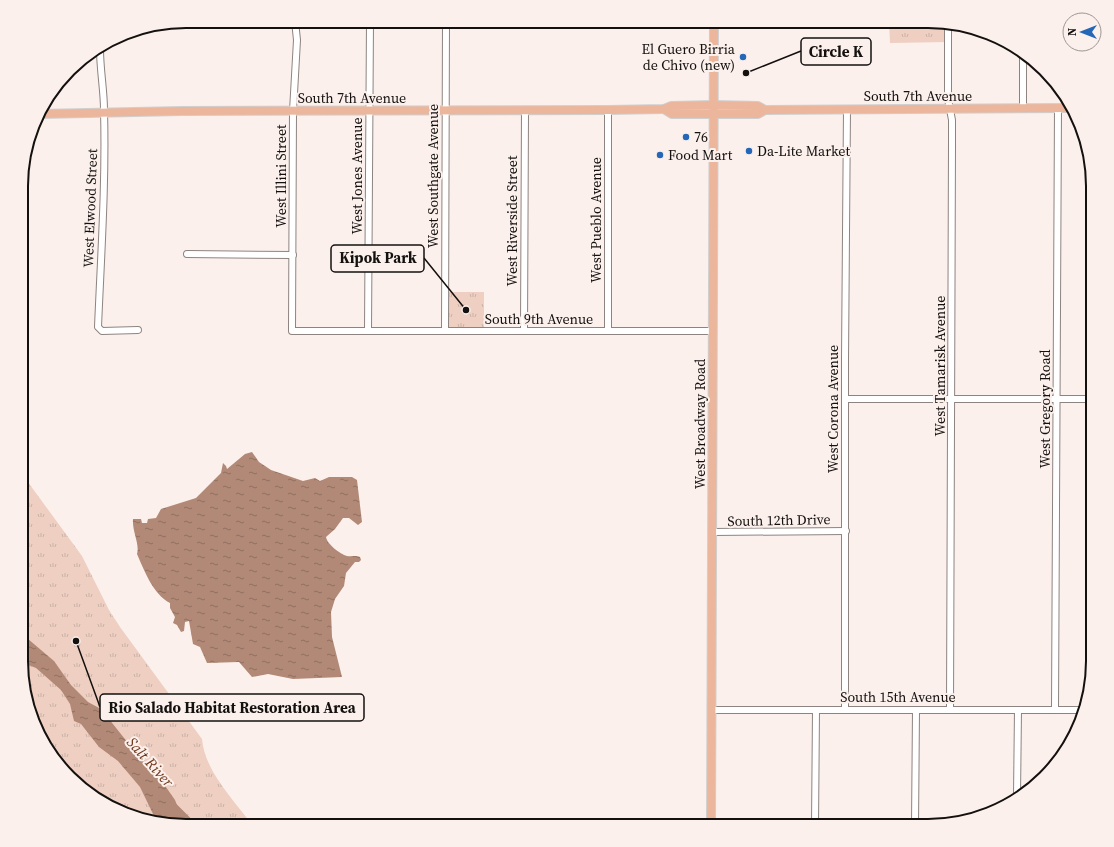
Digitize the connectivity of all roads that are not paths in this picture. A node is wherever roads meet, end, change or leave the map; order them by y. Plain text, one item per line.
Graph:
1 (295, 28) edge
2 (370, 28) edge
3 (446, 28) edge
4 (714, 28) edge
5 (948, 29) edge
6 (100, 53) edge
7 (1023, 60) edge
8 (951, 108) junction
9 (1058, 108) junction
10 (1066, 108) edge
11 (714, 109) junction
12 (847, 109) junction
13 (1023, 109) junction
14 (608, 110) junction
15 (293, 111) junction
16 (370, 111) junction
17 (445, 111) junction
18 (525, 111) junction
19 (104, 112) junction
20 (45, 114) edge
21 (187, 254) dead end
22 (293, 255) junction
23 (138, 330) dead end
24 (292, 331) joint
25 (368, 331) junction
26 (446, 331) junction
27 (524, 331) junction
28 (608, 331) junction
29 (713, 331) junction
30 (846, 399) junction
31 (1057, 399) junction
32 (1086, 399) edge
33 (952, 400) junction
34 (846, 531) junction
35 (713, 532) junction
36 (845, 709) junction
37 (712, 710) junction
38 (816, 710) junction
39 (916, 710) junction
40 (950, 710) junction
41 (1018, 710) junction
42 (1055, 710) junction
43 (1079, 710) edge
44 (1018, 790) edge
45 (711, 819) edge
46 (815, 819) edge
47 (915, 819) edge

1 - 15 street, West Illini Street
2 - 16 street, West Jones Avenue
3 - 17 street, West Southgate Avenue
4 - 11 main road, West Broadway Road
5 - 8 street, West Tamarisk Avenue
6 - 19 street, West Elwood Street
7 - 13 street
8 - 12 main road, South 7th Avenue
8 - 13 main road, South 7th Avenue
8 - 33 street, West Tamarisk Avenue
9 - 10 main road, South 7th Avenue
9 - 13 main road, South 7th Avenue
9 - 31 street, West Gregory Road
11 - 12 main road, South 7th Avenue
11 - 14 main road, South 7th Avenue
11 - 29 main road, West Broadway Road
12 - 30 street, West Corona Avenue
14 - 18 main road, South 7th Avenue
14 - 28 street, West Pueblo Avenue
15 - 16 main road, South 7th Avenue
15 - 19 main road, South 7th Avenue
15 - 22 street, West Illini Street
16 - 17 main road, South 7th Avenue
16 - 25 street, West Jones Avenue
17 - 18 main road, South 7th Avenue
17 - 26 street, West Southgate Avenue
18 - 27 street, West Riverside Street
19 - 20 main road, South 7th Avenue
19 - 23 street, West Elwood Street
21 - 22 street
22 - 24 street, West Illini Street
24 - 25 street, South 9th Avenue
25 - 26 street, South 9th Avenue
26 - 27 street, South 9th Avenue
27 - 28 street, South 9th Avenue
28 - 29 street, South 9th Avenue
29 - 35 main road, West Broadway Road
30 - 33 street
30 - 34 street, West Corona Avenue
31 - 32 street
31 - 33 street
31 - 42 street, West Gregory Road
33 - 40 street, West Tamarisk Avenue
34 - 35 street, South 12th Drive
34 - 36 street, West Corona Avenue
35 - 37 main road, West Broadway Road
36 - 38 street, South 15th Avenue
36 - 39 street, South 15th Avenue
37 - 38 street, South 15th Avenue
37 - 45 main road, West Broadway Road
38 - 46 street
39 - 40 street, South 15th Avenue
39 - 47 street
40 - 41 street, South 15th Avenue
41 - 42 street, South 15th Avenue
41 - 44 street
42 - 43 street, South 15th Avenue

